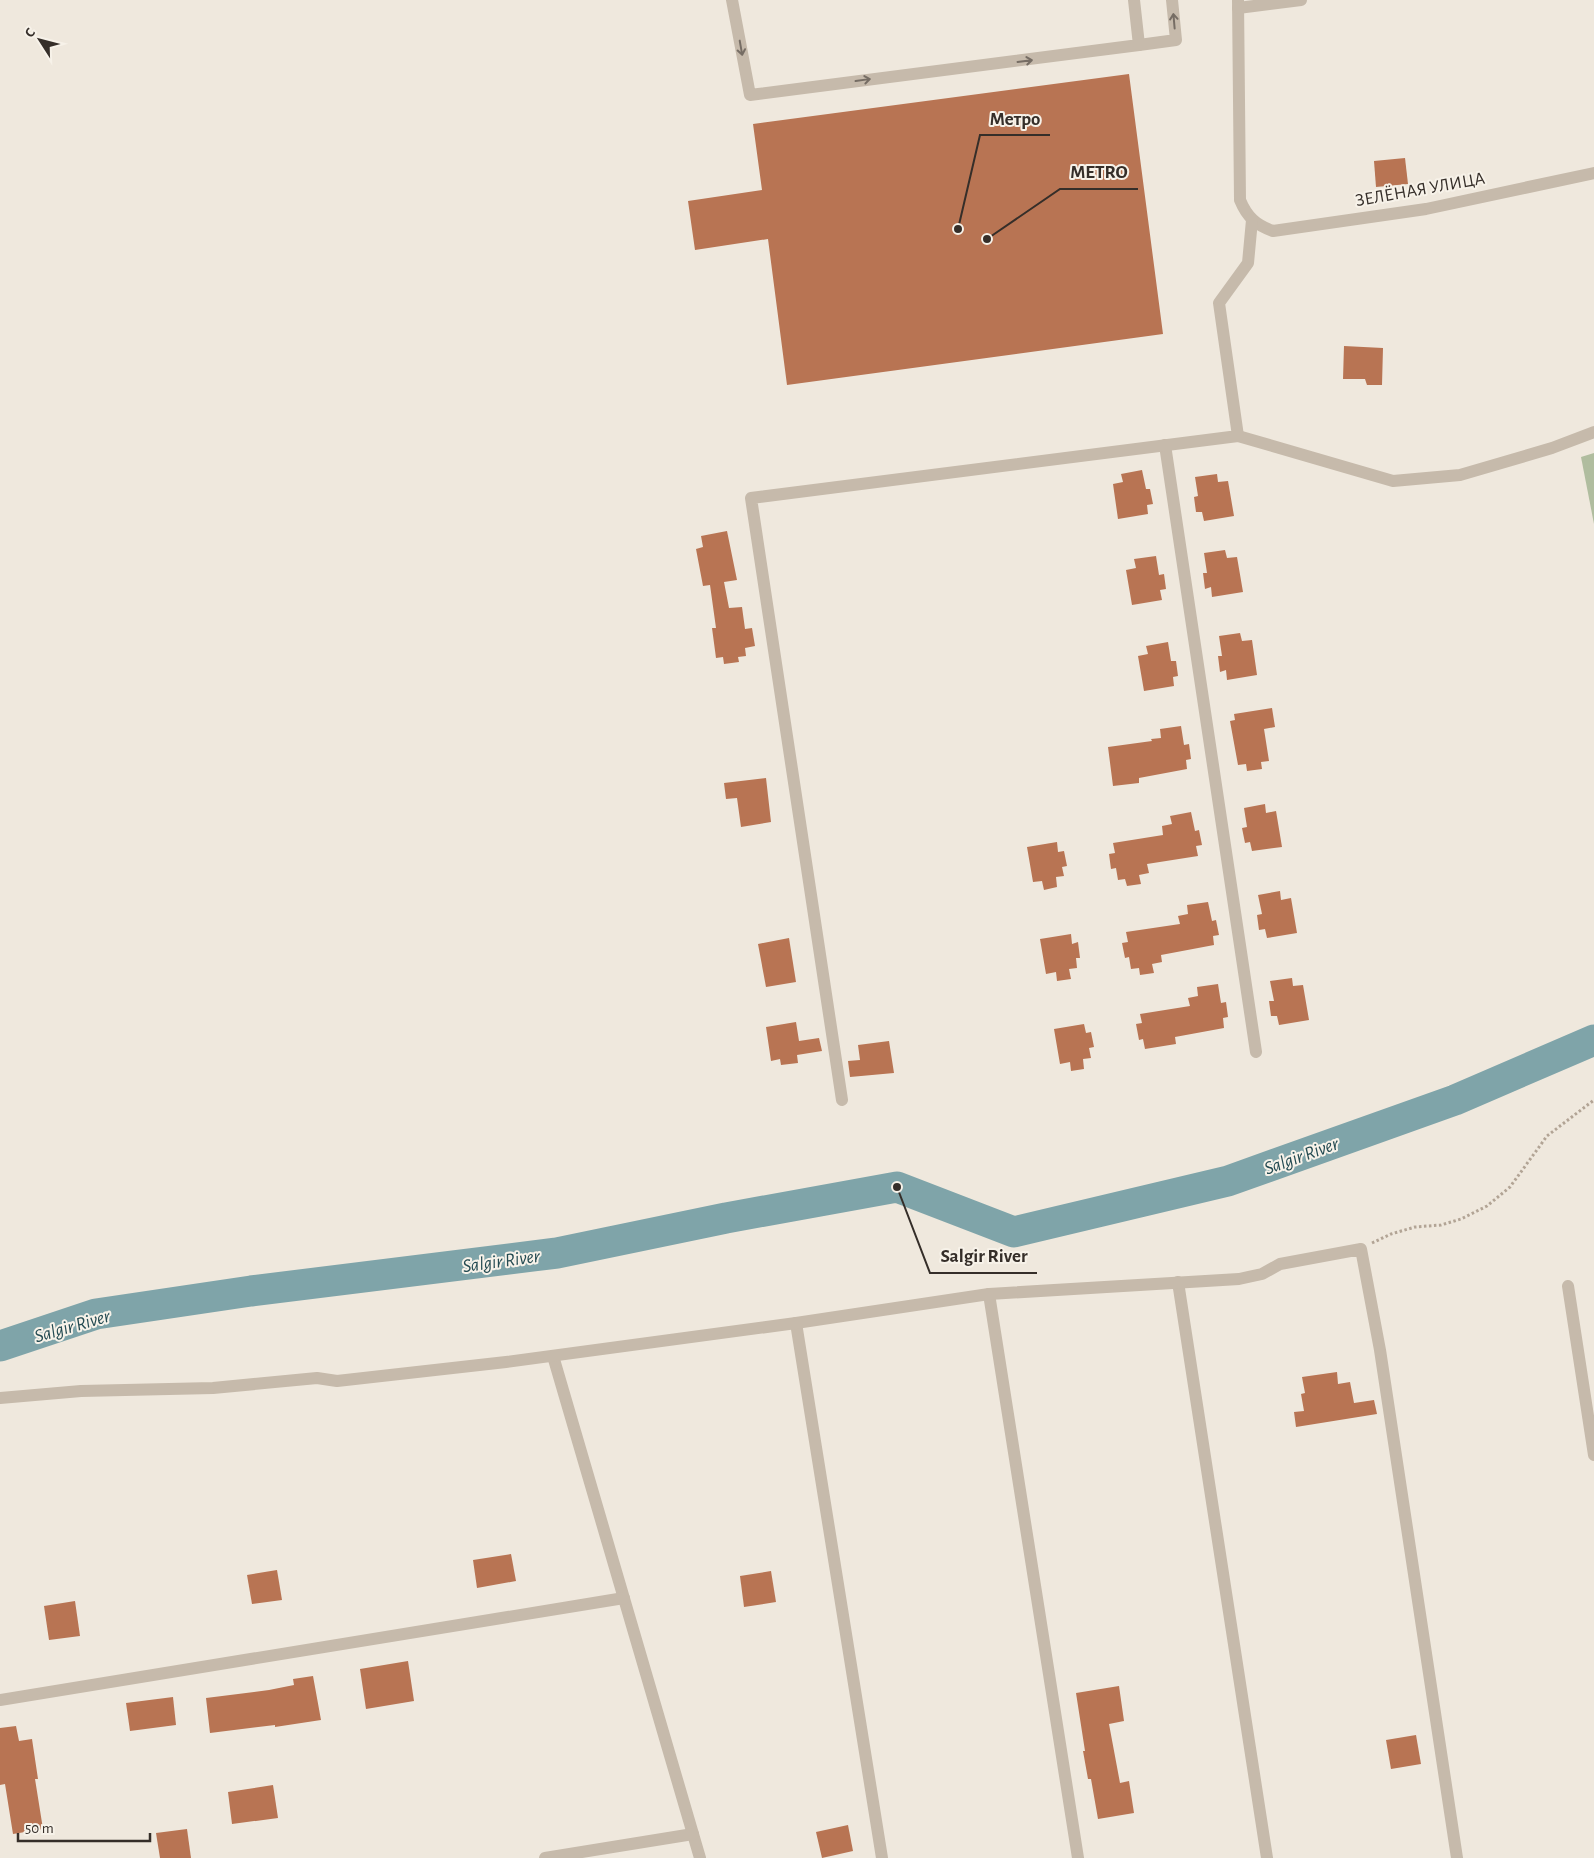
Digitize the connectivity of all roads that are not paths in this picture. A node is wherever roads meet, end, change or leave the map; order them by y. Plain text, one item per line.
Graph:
1 (732, 0) edge
2 (1134, 0) edge
3 (1172, 0) edge
4 (1301, 0) edge
5 (1238, 4) edge
6 (1140, 46) junction
7 (1594, 173) edge
8 (1252, 220) junction
9 (1594, 432) edge
10 (1238, 436) junction
11 (1165, 445) junction
12 (1256, 1052) dead end
13 (842, 1100) dead end
14 (1178, 1282) junction
15 (1568, 1286) dead end
16 (989, 1294) junction
17 (796, 1322) junction
18 (553, 1356) junction
19 (0, 1398) edge
20 (1594, 1455) edge
21 (624, 1598) junction
22 (0, 1700) edge
23 (693, 1834) junction
24 (545, 1858) edge
25 (700, 1858) edge
26 (882, 1858) edge
27 (1078, 1858) edge
28 (1266, 1858) edge
29 (1457, 1858) edge

1 -> 6 street
2 - 6 street
6 -> 3 street
4 - 5 street
5 - 8 street
7 - 8 street, ЗЕЛЁНАЯ УЛИЦА
8 - 10 street
9 - 10 street
10 - 11 street
11 - 12 street
11 - 13 street
14 - 16 street
14 - 28 street
14 - 29 street
15 - 20 street
16 - 17 street
16 - 27 street
17 - 18 street
17 - 26 street
18 - 19 street
18 - 21 street
21 - 22 street
21 - 23 street
23 - 24 street
23 - 25 street

